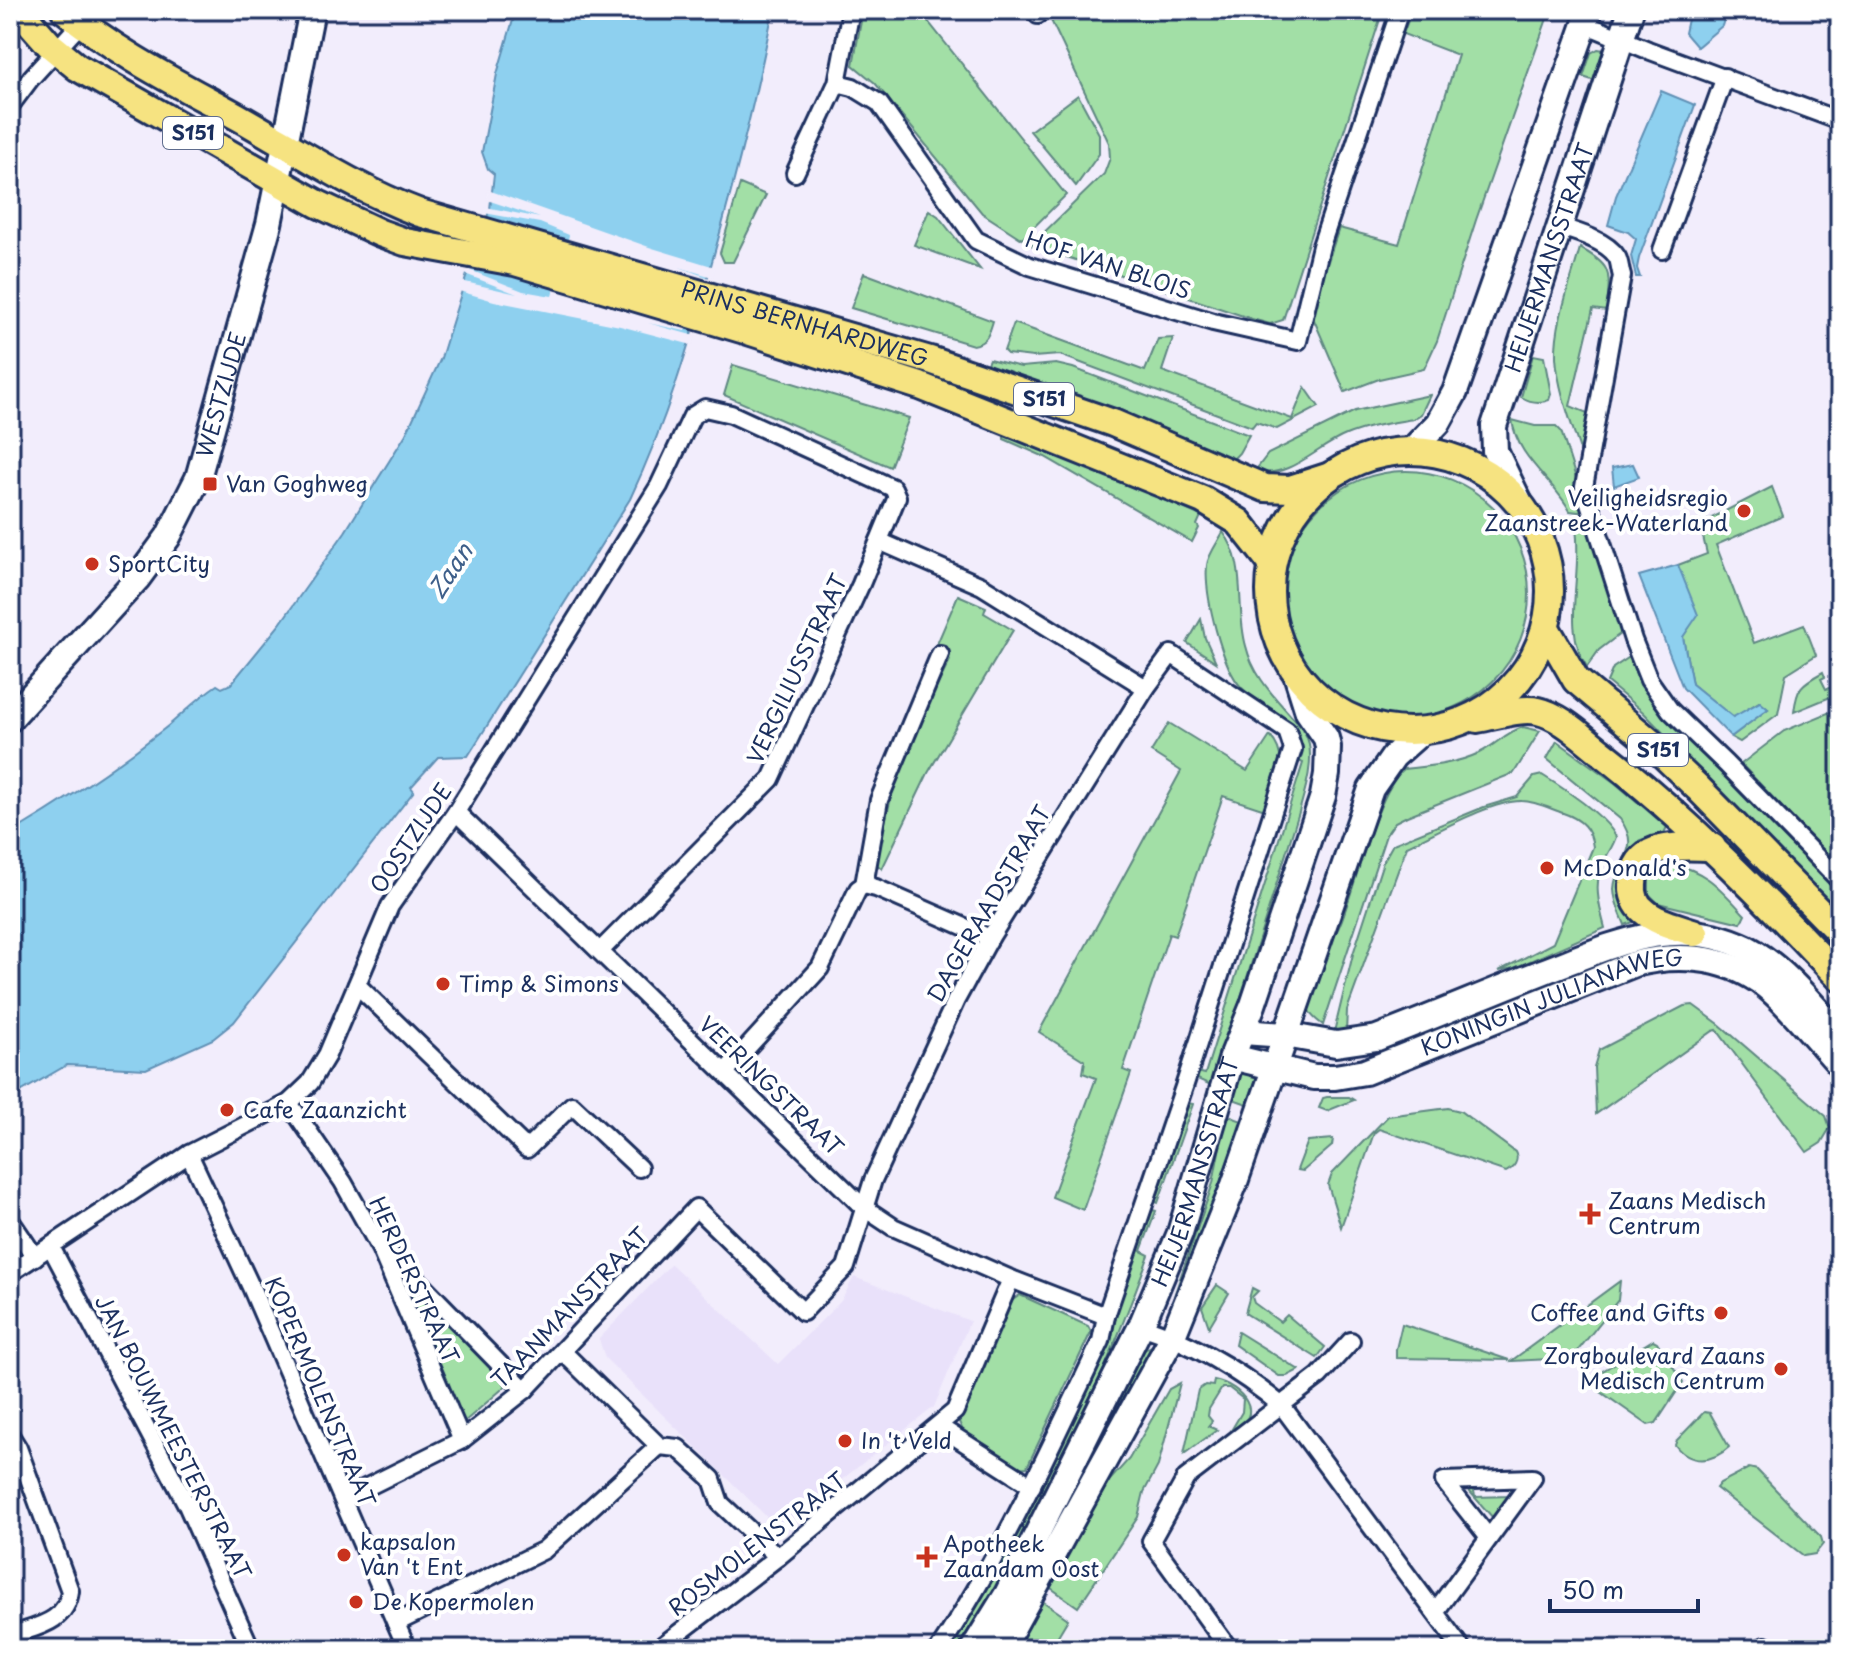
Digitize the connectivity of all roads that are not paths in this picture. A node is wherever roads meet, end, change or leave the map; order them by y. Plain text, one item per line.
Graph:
1 (19, 10) edge
2 (312, 10) edge
3 (851, 10) edge
4 (1400, 10) edge
5 (1631, 10) edge
6 (73, 17) edge
7 (1588, 17) edge
8 (1621, 39) junction
9 (56, 50) junction
10 (1725, 77) junction
11 (837, 83) junction
12 (10, 106) edge
13 (1840, 121) edge
14 (284, 145) junction
15 (795, 173) dead end
16 (276, 179) junction
17 (1560, 227) junction
18 (1662, 250) dead end
19 (751, 321) junction
20 (1413, 449) junction
21 (1327, 477) junction
22 (893, 488) joint
23 (1521, 505) junction
24 (879, 541) junction
25 (1269, 560) junction
26 (1546, 628) junction
27 (940, 654) dead end
28 (1171, 654) joint
29 (1296, 674) junction
30 (1146, 688) junction
31 (10, 719) edge
32 (1466, 721) junction
33 (1420, 733) junction
34 (456, 812) junction
35 (1712, 847) junction
36 (1840, 881) edge
37 (864, 885) junction
38 (1695, 933) junction
39 (1840, 933) edge
40 (990, 938) junction
41 (601, 950) junction
42 (1840, 978) edge
43 (357, 985) junction
44 (1243, 1032) junction
45 (1285, 1035) junction
46 (1840, 1036) edge
47 (1232, 1057) junction
48 (1840, 1065) edge
49 (1275, 1066) junction
50 (725, 1072) junction
51 (289, 1103) junction
52 (189, 1154) junction
53 (639, 1168) dead end
54 (863, 1207) junction
55 (696, 1208) joint
56 (10, 1220) edge
57 (51, 1247) junction
58 (380, 1248) junction
59 (35, 1257) junction
60 (10, 1273) edge
61 (1011, 1279) junction
62 (1106, 1316) junction
63 (1141, 1326) junction
64 (1173, 1336) junction
65 (1351, 1341) dead end
66 (563, 1352) junction
67 (525, 1390) junction
68 (1282, 1406) junction
69 (940, 1427) junction
70 (10, 1435) edge
71 (462, 1440) junction
72 (659, 1446) junction
73 (1032, 1486) junction
74 (343, 1499) junction
75 (1489, 1538) junction
76 (778, 1557) junction
77 (1435, 1612) junction
78 (396, 1623) junction
79 (10, 1636) edge
80 (251, 1649) edge
81 (407, 1649) edge
82 (658, 1649) edge
83 (939, 1649) edge
84 (973, 1649) edge
85 (1001, 1649) edge
86 (1229, 1649) edge
87 (1462, 1649) edge

1 - 9 main road, S151
2 - 14 main road, WESTZIJDE
3 - 11 street
4 - 11 street, HOF VAN BLOIS
5 - 8 main road, HEIJERMANSSTRAAT
6 - 9 street
6 - 14 main road, S151
7 - 8 street
7 - 20 main road, HEIJERMANSSTRAAT
8 - 10 street
8 - 17 main road, HEIJERMANSSTRAAT
9 - 12 street
9 - 16 main road, S151
10 - 13 street
10 - 18 street
11 - 15 street
14 - 16 main road, WESTZIJDE
14 - 19 main road, PRINS BERNHARDWEG / S151
16 - 19 main road, PRINS BERNHARDWEG / S151
16 - 31 main road, WESTZIJDE
17 - 23 main road, HEIJERMANSSTRAAT
17 - 36 street
19 - 21 main road, PRINS BERNHARDWEG / S151
19 - 25 main road, PRINS BERNHARDWEG / S151
20 - 21 main road, S151
20 - 23 main road, S151
21 - 25 main road, S151
22 - 24 street, VERGILIUSSTRAAT
22 - 34 street, OOSTZIJDE
23 - 26 main road, S151
24 - 30 street
24 - 41 street, VERGILIUSSTRAAT
25 - 29 main road, S151
26 - 32 main road, S151
26 - 39 main road, S151
27 - 37 street
28 - 30 street, DAGERAADSTRAAT
28 - 62 street, HEIJERMANSSTRAAT
29 - 33 main road, S151
29 - 44 main road, HEIJERMANSSTRAAT
30 - 40 street, DAGERAADSTRAAT
32 - 33 main road, S151
32 - 35 main road, S151
33 - 45 main road, HEIJERMANSSTRAAT
34 - 41 street, VEERINGSTRAAT
34 - 43 street, OOSTZIJDE
35 - 38 main road
35 - 42 main road, S151
37 - 40 street
37 - 50 street
38 - 45 main road, KONINGIN JULIANAWEG
38 - 46 main road, KONINGIN JULIANAWEG
40 - 54 street, DAGERAADSTRAAT
41 - 50 street, VEERINGSTRAAT
43 - 51 street, OOSTZIJDE
43 - 53 street
44 - 45 main road, KONINGIN JULIANAWEG
44 - 47 main road, HEIJERMANSSTRAAT
45 - 49 main road, HEIJERMANSSTRAAT
47 - 49 main road, KONINGIN JULIANAWEG
47 - 63 main road, HEIJERMANSSTRAAT
48 - 49 main road, KONINGIN JULIANAWEG
49 - 64 main road, HEIJERMANSSTRAAT
50 - 54 street, VEERINGSTRAAT
51 - 52 street, OOSTZIJDE
51 - 58 street, HERDERSTRAAT
52 - 57 street, OOSTZIJDE
52 - 74 street, KOPERMOLENSTRAAT
54 - 55 street, DAGERAADSTRAAT
54 - 61 street, VEERINGSTRAAT
55 - 66 street, TAANMANSTRAAT
56 - 59 street
57 - 59 street, OOSTZIJDE
57 - 80 street, JAN BOUWMEESTERSTRAAT
58 - 67 street
58 - 71 street, HERDERSTRAAT
59 - 60 street, OOSTZIJDE
61 - 62 street, VEERINGSTRAAT
61 - 69 street, ROSMOLENSTRAAT
62 - 73 street
63 - 64 street
63 - 84 main road, HEIJERMANSSTRAAT
64 - 68 street
64 - 85 main road, HEIJERMANSSTRAAT
65 - 68 street
66 - 67 street, TAANMANSTRAAT
66 - 72 street
67 - 71 street, TAANMANSTRAAT
68 - 77 street
68 - 86 street
69 - 73 street
69 - 76 street, ROSMOLENSTRAAT
70 - 79 street
71 - 74 street, TAANMANSTRAAT
72 - 76 street
72 - 78 street
73 - 83 street
74 - 78 street, KOPERMOLENSTRAAT
75 - 75 street
75 - 77 street
76 - 82 street, ROSMOLENSTRAAT
77 - 87 street
78 - 81 street, KOPERMOLENSTRAAT

